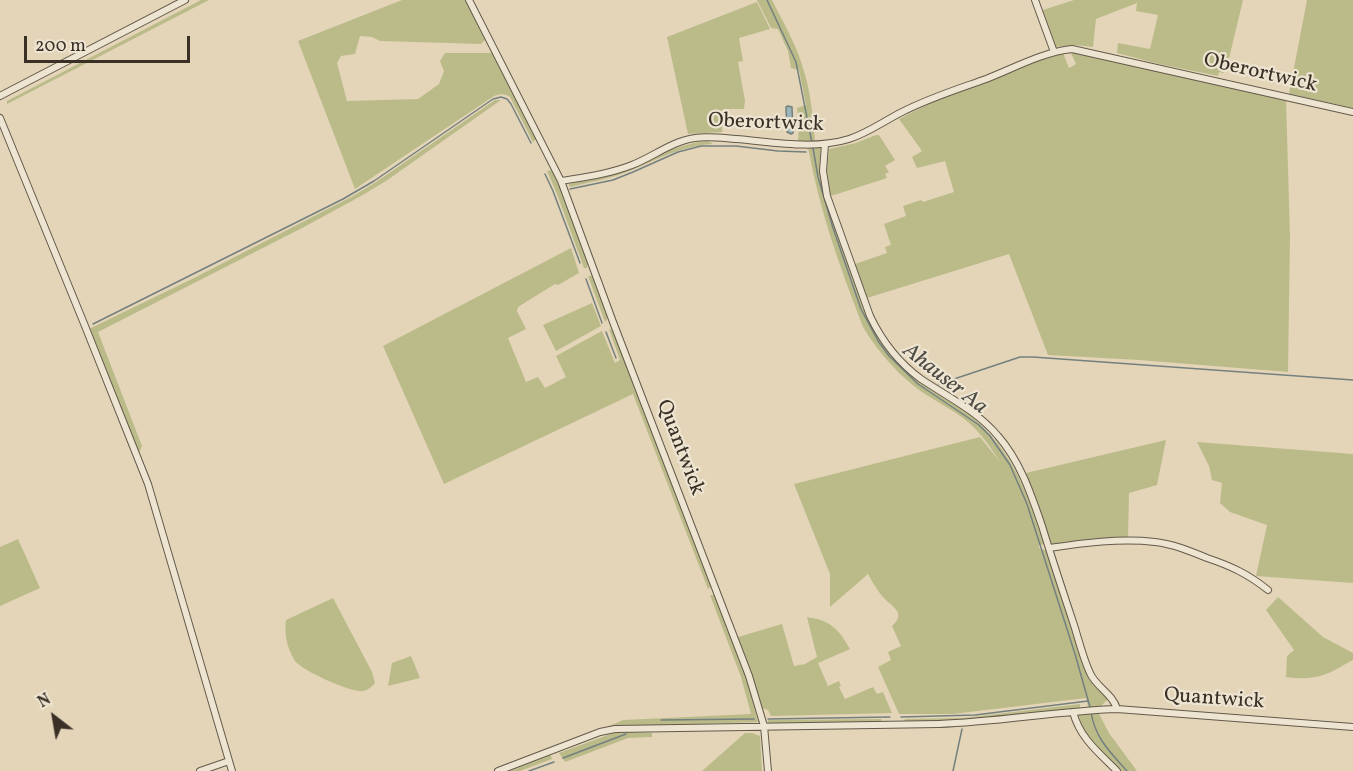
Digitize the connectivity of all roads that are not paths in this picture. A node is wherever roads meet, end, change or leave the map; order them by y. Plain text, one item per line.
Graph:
1 (185, 0) edge
2 (469, 0) edge
3 (1035, 0) edge
4 (1054, 52) junction
5 (0, 96) edge
6 (1353, 112) edge
7 (0, 118) edge
8 (825, 144) junction
9 (561, 182) junction
10 (1049, 548) junction
11 (1268, 590) dead end
12 (1117, 709) junction
13 (1073, 712) junction
14 (764, 726) junction
15 (1353, 727) edge
16 (229, 761) junction
17 (200, 771) edge
18 (232, 771) edge
19 (498, 771) edge
20 (768, 771) edge
21 (1117, 771) edge

1 - 5 street
2 - 9 street
3 - 4 street
4 - 6 street, Oberortwick
4 - 8 street, Oberortwick
7 - 16 street
8 - 9 street, Oberortwick
8 - 10 street
9 - 14 street, Quantwick
10 - 11 street
10 - 12 street
12 - 13 street, Quantwick
12 - 15 street, Quantwick
13 - 14 street, Quantwick
13 - 21 street
14 - 19 street, Quantwick
14 - 20 street, Quantwick
16 - 17 street
16 - 18 street

